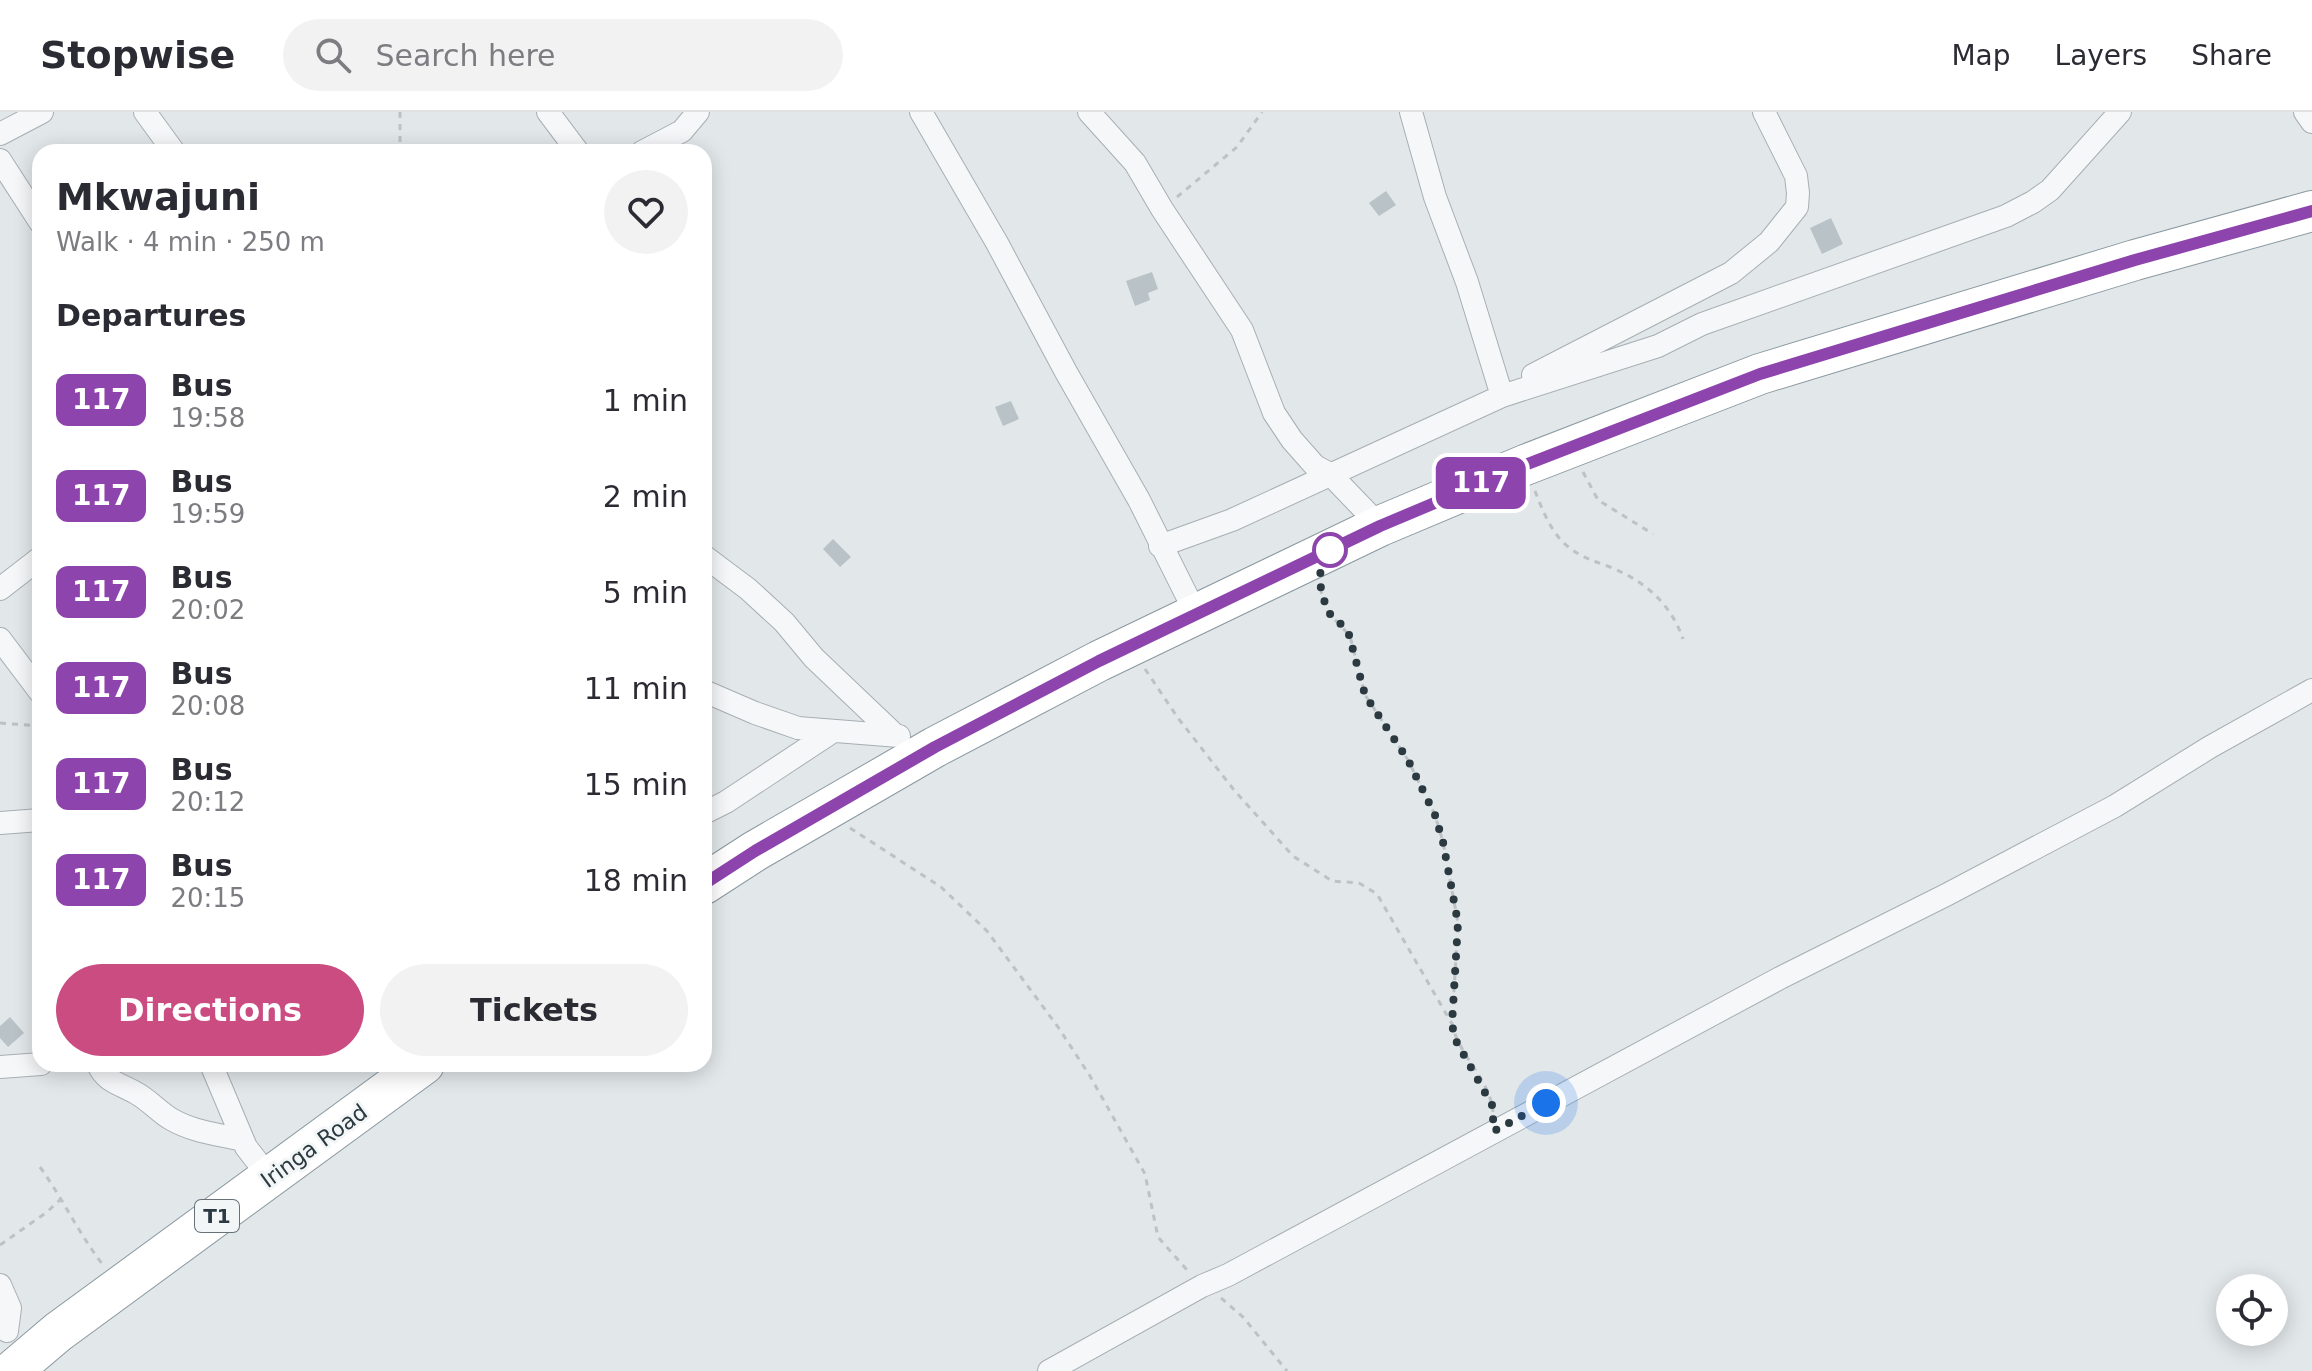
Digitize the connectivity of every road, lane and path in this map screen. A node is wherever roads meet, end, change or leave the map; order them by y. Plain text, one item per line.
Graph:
1 (42, 112) edge
2 (145, 112) edge
3 (400, 112) edge
4 (548, 112) edge
5 (698, 112) edge
6 (921, 112) edge
7 (1089, 112) edge
8 (1262, 112) edge
9 (1411, 112) edge
10 (1764, 112) edge
11 (2120, 112) edge
12 (2305, 112) edge
13 (2312, 122) edge
14 (0, 134) edge
15 (168, 144) edge
16 (400, 144) edge
17 (572, 144) edge
18 (657, 144) edge
19 (0, 160) edge
20 (1162, 209) junction
21 (32, 210) edge
22 (2312, 211) edge
23 (1512, 392) junction
24 (1574, 446) junction
25 (1525, 465) junction
26 (1330, 474) junction
27 (1380, 526) junction
28 (1653, 534) dead end
29 (1160, 546) junction
30 (1321, 554) junction
31 (712, 562) edge
32 (32, 564) edge
33 (0, 589) edge
34 (1196, 614) junction
35 (0, 639) edge
36 (1683, 639) dead end
37 (1130, 646) junction
38 (32, 681) edge
39 (2312, 690) edge
40 (712, 694) edge
41 (0, 723) edge
42 (32, 725) edge
43 (832, 732) junction
44 (895, 735) junction
45 (935, 747) junction
46 (712, 809) edge
47 (828, 811) junction
48 (32, 821) edge
49 (0, 823) edge
50 (712, 879) edge
51 (1452, 1024) junction
52 (32, 1065) edge
53 (0, 1067) edge
54 (101, 1072) edge
55 (214, 1072) edge
56 (413, 1072) edge
57 (1494, 1131) junction
58 (243, 1140) junction
59 (40, 1167) dead end
60 (270, 1178) junction
61 (62, 1198) junction
62 (0, 1245) edge
63 (124, 1284) junction
64 (0, 1285) edge
65 (1202, 1286) junction
66 (14, 1345) edge
67 (1049, 1371) edge
68 (1287, 1371) edge

1 - 14 street
2 - 15 street
3 - 16 path
4 - 17 street
5 - 18 street
6 - 29 street
7 - 20 street
8 - 20 path
9 - 23 street
10 - 23 street
11 - 23 street
12 - 13 street
19 - 21 street
20 - 26 street
22 - 24 highway
23 - 26 street
24 - 25 highway
24 - 28 path
25 - 27 highway
25 - 36 path
26 - 27 street
26 - 29 street
27 - 30 highway
29 - 34 street
30 - 34 highway
30 - 51 path
31 - 44 street
32 - 33 street
34 - 37 highway
35 - 38 street
37 - 45 highway
37 - 51 path
39 - 57 street
40 - 43 street
41 - 42 path
43 - 44 street
43 - 46 street
44 - 45 street
45 - 47 highway
47 - 50 highway
47 - 65 path
48 - 49 street
51 - 57 path
52 - 53 street
54 - 58 street
55 - 58 street
56 - 60 highway, Iringa Road / T1
57 - 65 street
58 - 60 street
59 - 61 path
60 - 63 highway, Iringa Road / T1
61 - 62 path
61 - 63 path
63 - 66 highway, Iringa Road / T1
64 - 66 street
65 - 67 street
65 - 68 path

